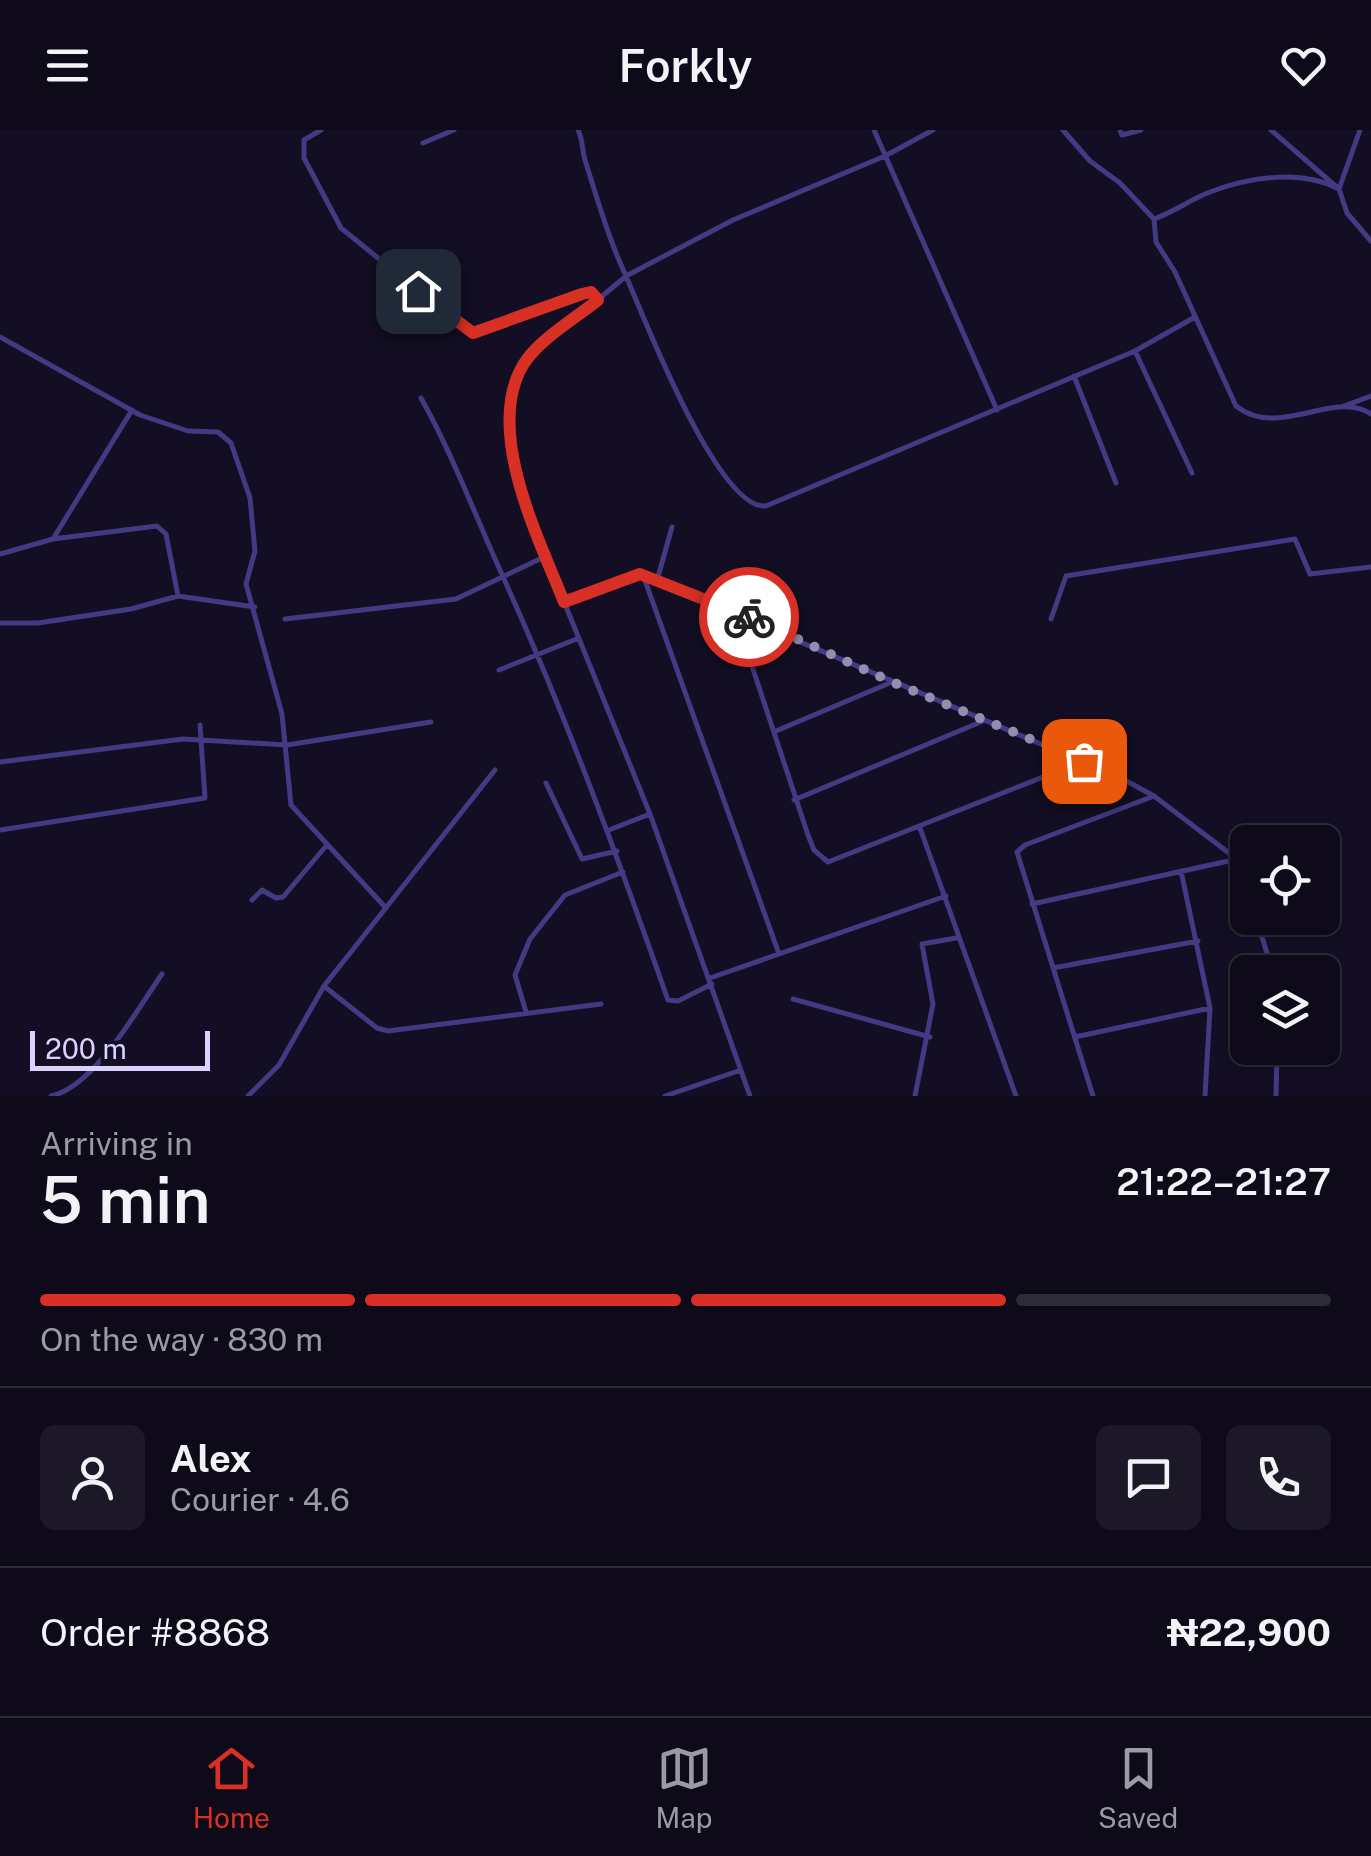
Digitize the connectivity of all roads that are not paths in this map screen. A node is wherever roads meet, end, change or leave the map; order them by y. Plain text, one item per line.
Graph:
1 (322, 130) edge
2 (454, 130) edge
3 (578, 130) edge
4 (874, 130) edge
5 (933, 130) edge
6 (1063, 130) edge
7 (1120, 130) edge
8 (1141, 130) edge
9 (1270, 130) edge
10 (1360, 130) edge
11 (423, 143) dead end
12 (885, 156) junction
13 (1339, 189) junction
14 (1154, 219) junction
15 (1371, 241) edge
16 (626, 276) junction
17 (598, 300) junction
18 (1195, 317) junction
19 (0, 337) edge
20 (1135, 352) junction
21 (1074, 376) junction
22 (1371, 396) edge
23 (420, 398) dead end
24 (1333, 409) junction
25 (132, 410) junction
26 (998, 410) junction
27 (1371, 414) edge
28 (1192, 473) dead end
29 (1116, 484) dead end
30 (672, 527) dead end
31 (53, 539) junction
32 (0, 554) edge
33 (546, 556) junction
34 (1371, 567) edge
35 (643, 575) junction
36 (504, 578) junction
37 (658, 578) junction
38 (178, 596) junction
39 (564, 602) junction
40 (255, 607) junction
41 (1051, 618) dead end
42 (286, 619) dead end
43 (756, 620) junction
44 (0, 623) edge
45 (579, 638) junction
46 (538, 655) junction
47 (499, 670) dead end
48 (892, 682) junction
49 (984, 721) junction
50 (431, 722) dead end
51 (200, 726) dead end
52 (776, 731) junction
53 (202, 740) junction
54 (286, 745) junction
55 (1084, 761) junction
56 (0, 762) edge
57 (495, 770) dead end
58 (546, 782) dead end
59 (1154, 796) junction
60 (794, 800) junction
61 (650, 814) junction
62 (920, 828) junction
63 (0, 830) edge
64 (609, 830) junction
65 (326, 846) junction
66 (616, 851) junction
67 (1230, 858) edge
68 (1230, 861) edge
69 (624, 872) junction
70 (1181, 872) junction
71 (946, 896) junction
72 (252, 900) dead end
73 (1032, 904) junction
74 (386, 908) junction
75 (956, 938) junction
76 (1198, 941) junction
77 (779, 954) junction
78 (1052, 968) junction
79 (162, 974) dead end
80 (711, 982) junction
81 (324, 986) junction
82 (793, 999) dead end
83 (600, 1004) dead end
84 (1210, 1008) junction
85 (526, 1012) junction
86 (930, 1036) junction
87 (1074, 1038) junction
88 (1277, 1065) edge
89 (741, 1070) junction
90 (51, 1096) edge
91 (248, 1096) edge
92 (665, 1096) edge
93 (750, 1096) edge
94 (915, 1096) edge
95 (1016, 1096) edge
96 (1093, 1096) edge
97 (1206, 1096) edge
98 (1276, 1096) edge

1 - 17 street
2 - 11 street
3 - 16 street
4 - 12 street
5 - 12 street
6 - 14 street
7 - 8 street
9 - 13 street
10 - 13 street
12 - 16 street
12 - 26 street
13 - 14 street
13 - 15 street
14 - 18 street
16 - 17 street
16 - 26 street
17 - 33 street
18 - 20 street
18 - 24 street
19 - 25 street
20 - 21 street
20 - 28 street
21 - 26 street
21 - 29 street
22 - 24 street
23 - 36 street
24 - 27 street
25 - 31 street
25 - 40 street
30 - 37 street
31 - 32 street
31 - 38 street
33 - 36 street
33 - 39 street
34 - 41 street
35 - 37 street
35 - 39 street
35 - 77 street
36 - 42 street
36 - 46 street
37 - 43 street
38 - 40 street
38 - 44 street
39 - 45 street
40 - 54 street
43 - 48 street
43 - 52 street
45 - 46 street
45 - 61 street
46 - 47 street
46 - 64 street
48 - 49 street
48 - 52 street
49 - 55 street
49 - 60 street
50 - 54 street
51 - 53 street
52 - 60 street
53 - 54 street
53 - 56 street
53 - 63 street
54 - 65 street
55 - 59 street
55 - 62 street
57 - 74 street
58 - 66 street
59 - 67 street
59 - 73 street
60 - 62 street
61 - 64 street
61 - 80 street
62 - 71 street
64 - 66 street
65 - 72 street
65 - 74 street
66 - 69 street
68 - 70 street
69 - 80 street
69 - 85 street
70 - 73 street
70 - 76 street
71 - 75 street
71 - 77 street
73 - 78 street
74 - 81 street
75 - 86 street
75 - 95 street
76 - 78 street
76 - 84 street
77 - 80 street
78 - 87 street
79 - 90 street
80 - 89 street
81 - 85 street
81 - 91 street
82 - 86 street
83 - 85 street
84 - 87 street
84 - 97 street
86 - 94 street
87 - 96 street
88 - 98 street
89 - 92 street
89 - 93 street

